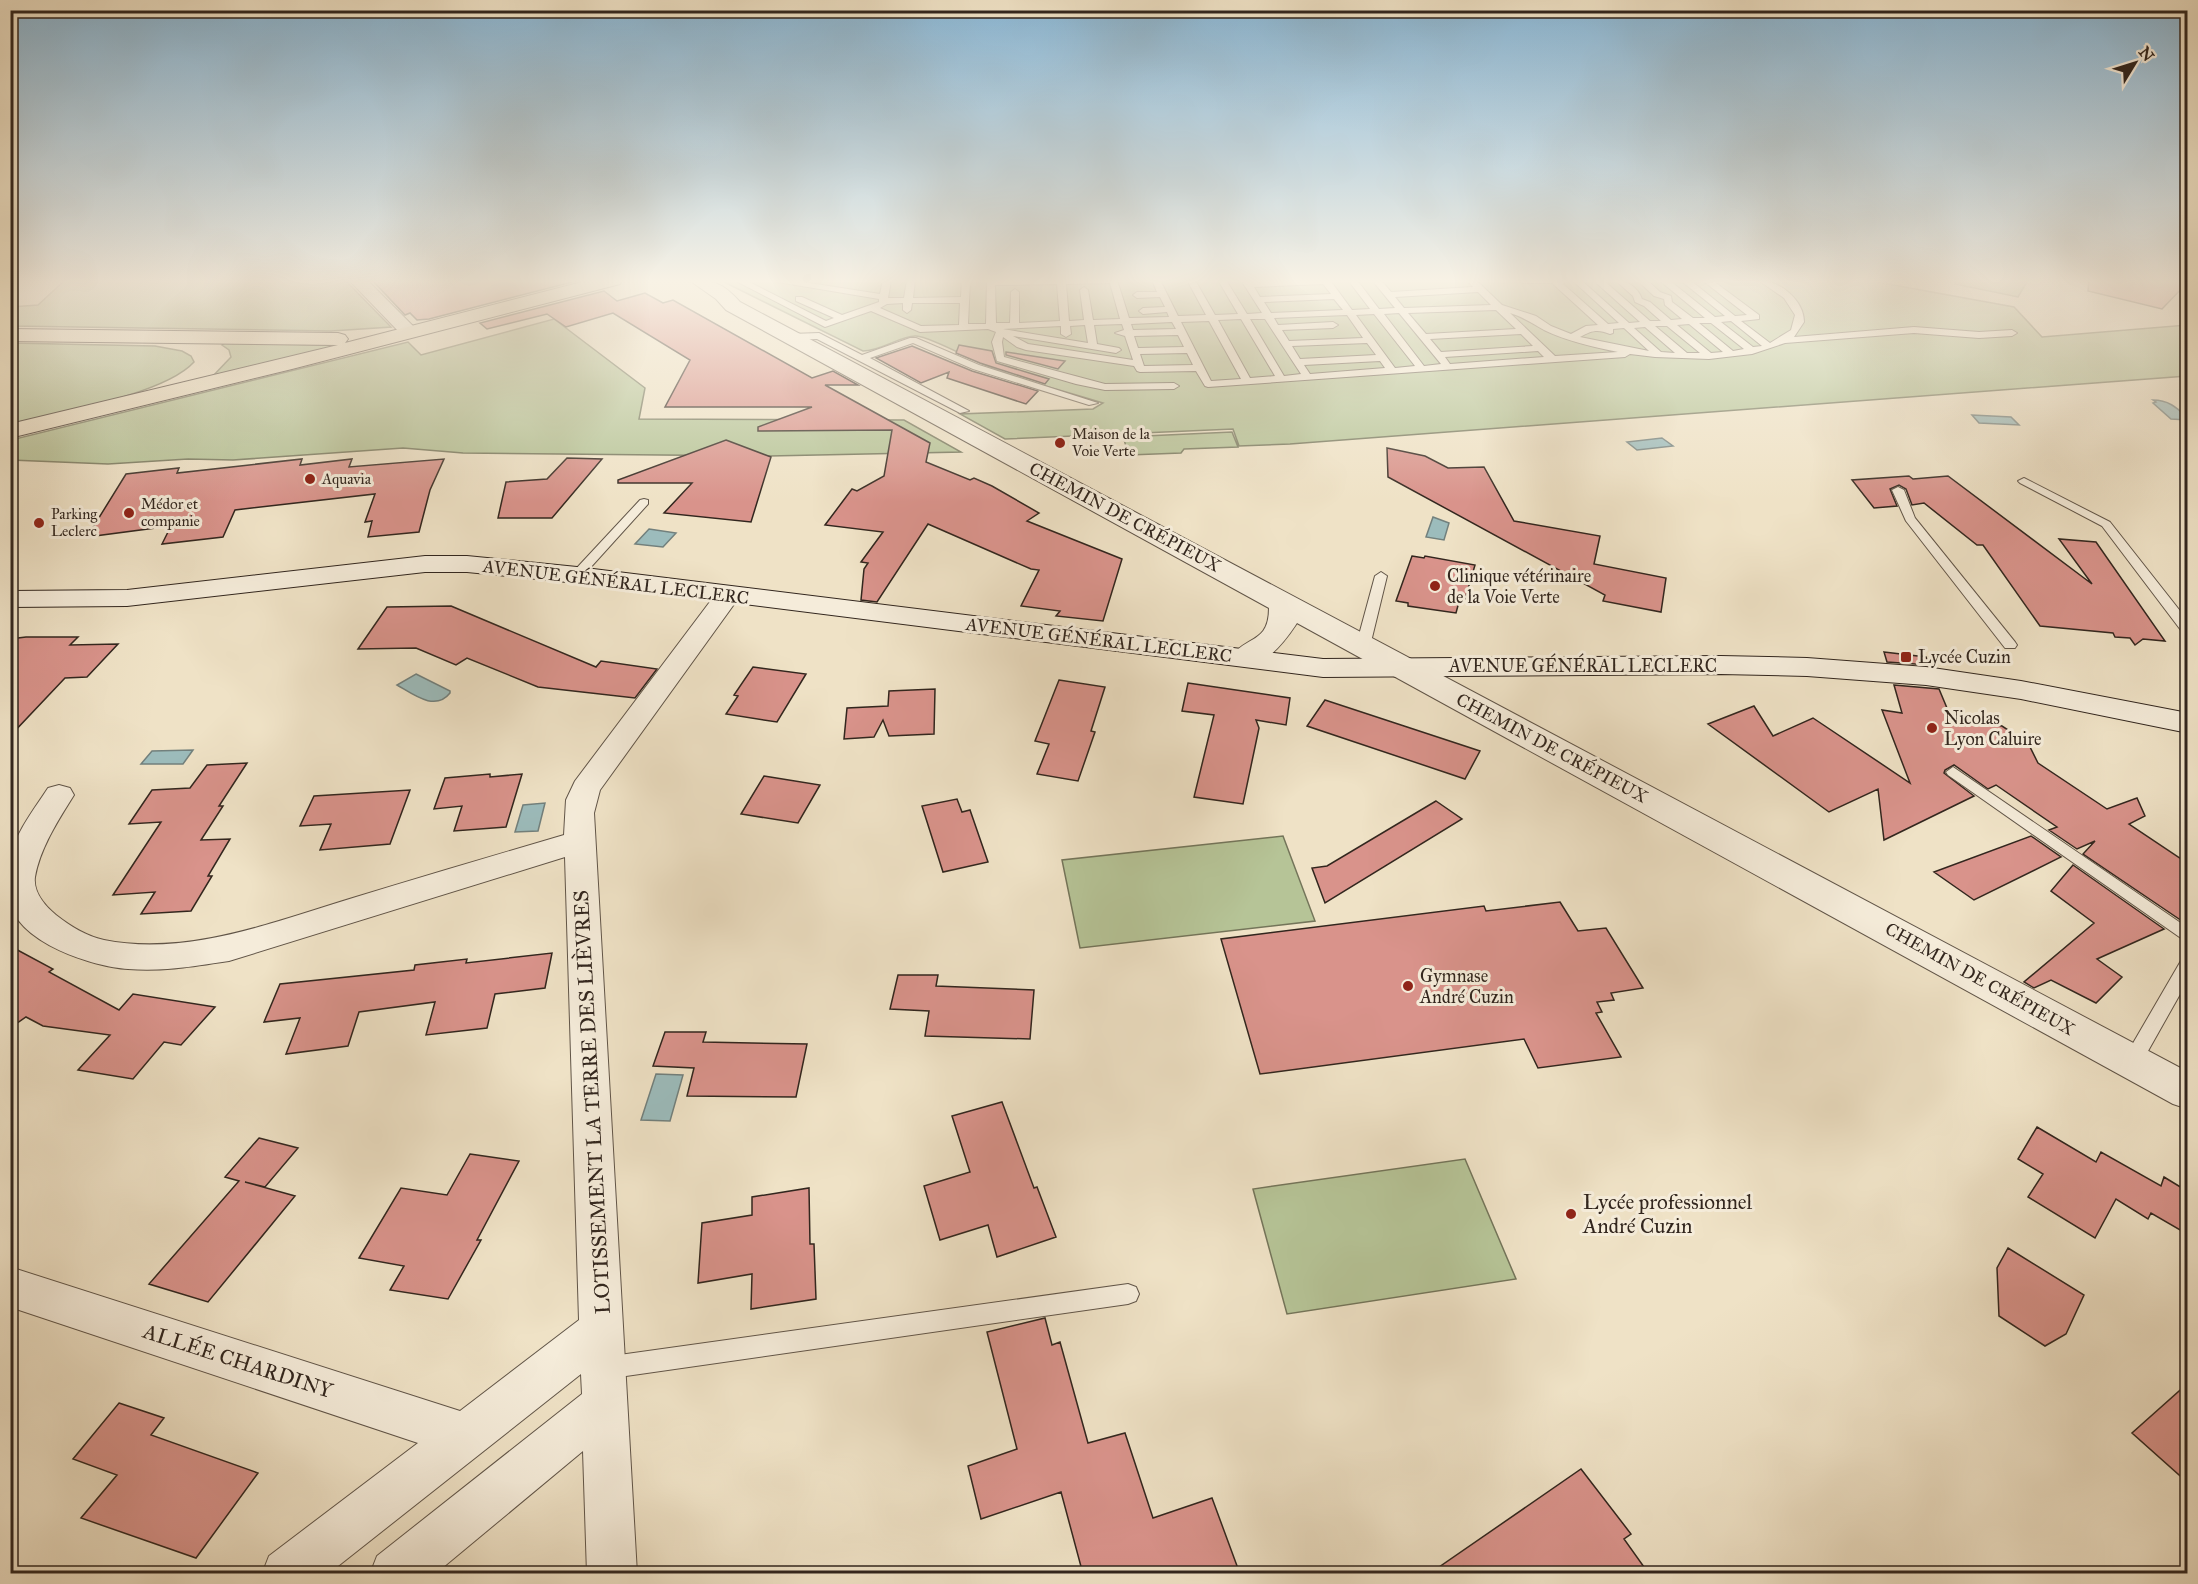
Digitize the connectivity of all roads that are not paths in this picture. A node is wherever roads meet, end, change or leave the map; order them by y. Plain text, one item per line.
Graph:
1 (213, 354) edge
2 (331, 354) edge
3 (822, 354) edge
4 (854, 354) edge
5 (874, 354) edge
6 (946, 354) edge
7 (999, 354) edge
8 (1192, 354) edge
9 (1232, 354) edge
10 (1266, 354) edge
11 (1292, 354) edge
12 (1332, 354) edge
13 (1380, 354) edge
14 (1402, 354) edge
15 (1454, 354) edge
16 (1546, 354) edge
17 (1576, 354) edge
18 (1640, 354) edge
19 (1663, 354) edge
20 (1682, 354) edge
21 (1707, 354) edge
22 (1731, 354) edge
23 (1438, 355) joint
24 (1684, 356) junction
25 (1709, 356) junction
26 (862, 358) junction
27 (1295, 358) junction
28 (1383, 358) junction
29 (1580, 358) junction
30 (1553, 360) junction
31 (1449, 368) junction
32 (1423, 370) junction
33 (1394, 372) junction
34 (1307, 377) junction
35 (1281, 379) junction
36 (1247, 381) junction
37 (1174, 386) dead end
38 (1093, 403) dead end
39 (964, 411) dead end
40 (70, 416) junction
41 (10, 432) edge
42 (2024, 481) dead end
43 (1898, 490) dead end
44 (644, 502) dead end
45 (576, 575) junction
46 (1381, 576) dead end
47 (727, 596) junction
48 (10, 599) edge
49 (1283, 603) junction
50 (2187, 630) edge
51 (2010, 645) dead end
52 (1363, 646) junction
53 (1245, 658) junction
54 (1401, 666) junction
55 (2187, 723) edge
56 (1953, 772) dead end
57 (59, 795) dead end
58 (580, 842) junction
59 (2187, 937) edge
60 (2187, 964) edge
61 (2132, 1062) junction
62 (2187, 1092) edge
63 (10, 1287) edge
64 (1128, 1294) dead end
65 (603, 1368) junction
66 (465, 1436) junction
67 (287, 1574) edge
68 (395, 1574) edge
69 (612, 1574) edge

1 - 40 main road
2 - 40 main road
3 - 49 main road, CHEMIN DE CRÉPIEUX
4 - 26 lane
5 - 26 lane
6 - 38 lane
7 - 37 lane
8 - 36 lane
9 - 36 lane
10 - 35 lane
11 - 27 lane
12 - 27 lane
13 - 28 lane
14 - 32 lane
15 - 23 lane
16 - 30 lane
17 - 29 lane
18 - 29 lane
19 - 24 lane
20 - 24 lane
21 - 25 lane
22 - 25 lane
23 - 31 lane
24 - 25 lane
26 - 39 lane
27 - 28 lane
27 - 34 lane
28 - 33 lane
29 - 30 lane
30 - 31 lane
31 - 32 lane
32 - 33 lane
33 - 34 lane
34 - 35 lane
35 - 36 lane
40 - 41 main road
42 - 50 lane
43 - 51 lane
44 - 45 lane
45 - 47 main road, AVENUE GÉNÉRAL LECLERC
45 - 48 main road, AVENUE GÉNÉRAL LECLERC
46 - 52 lane
47 - 53 main road, AVENUE GÉNÉRAL LECLERC
47 - 58 street, LOTISSEMENT LA TERRE DES LIÈVRES
49 - 52 main road, CHEMIN DE CRÉPIEUX
49 - 53 main road
52 - 54 main road, CHEMIN DE CRÉPIEUX
53 - 54 main road, AVENUE GÉNÉRAL LECLERC
54 - 55 main road, AVENUE GÉNÉRAL LECLERC
54 - 61 main road, CHEMIN DE CRÉPIEUX
56 - 59 lane
57 - 58 street
58 - 65 street, LOTISSEMENT LA TERRE DES LIÈVRES
60 - 61 lane
61 - 62 main road, CHEMIN DE CRÉPIEUX
63 - 66 street, ALLÉE CHARDINY
64 - 65 lane, LOTISSEMENT LA TERRE DES LIÈVRES
65 - 66 street, LOTISSEMENT LA TERRE DES LIÈVRES
65 - 68 street
65 - 69 street
66 - 67 street, LOTISSEMENT LA TERRE DES LIÈVRES

